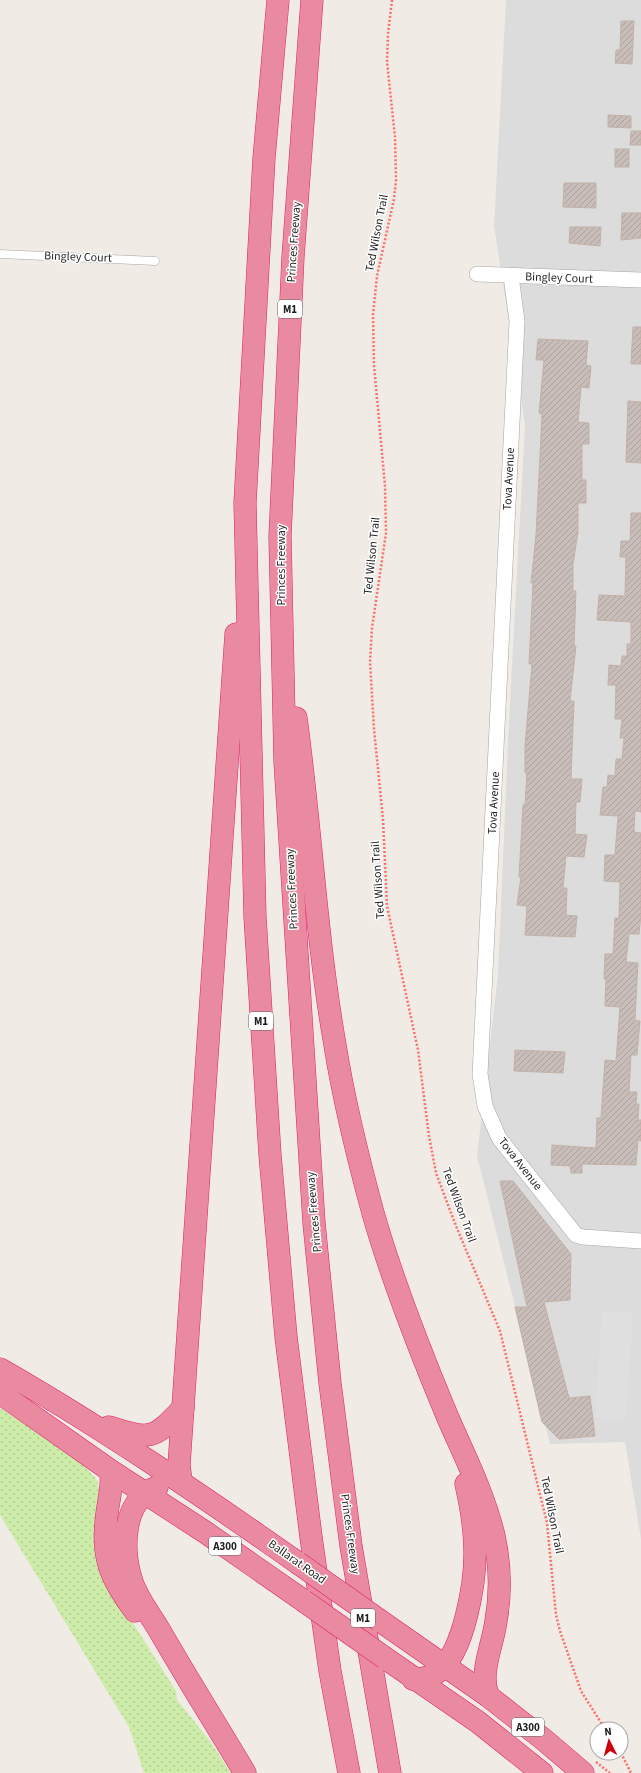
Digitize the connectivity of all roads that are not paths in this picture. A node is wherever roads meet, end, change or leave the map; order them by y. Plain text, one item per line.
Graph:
1 (278, 0) edge
2 (312, 0) edge
3 (0, 254) edge
4 (155, 261) dead end
5 (477, 274) dead end
6 (511, 276) junction
7 (641, 280) edge
8 (244, 503) junction
9 (282, 618) junction
10 (641, 1241) edge
11 (0, 1369) edge
12 (0, 1393) edge
13 (183, 1408) junction
14 (448, 1417) junction
15 (85, 1419) junction
16 (111, 1470) junction
17 (181, 1481) junction
18 (144, 1493) junction
19 (444, 1666) junction
20 (414, 1679) junction
21 (190, 1684) junction
22 (488, 1696) junction
23 (245, 1773) edge
24 (349, 1773) edge
25 (390, 1773) edge
26 (542, 1773) edge
27 (583, 1773) edge

1 - 8 highway, M1
2 - 9 highway, Princes Freeway / M1
3 - 4 lane, Bingley Court
5 - 6 street, Bingley Court
6 - 7 street, Bingley Court
6 - 10 street, Tova Avenue
8 - 13 highway
8 - 24 highway, M1
9 - 14 highway
9 - 25 highway, Princes Freeway / M1
11 - 15 highway, Ballarat Road / A300
12 - 16 highway, A300
13 - 15 highway
13 - 17 highway
14 - 19 highway
14 - 22 highway
15 - 17 highway, Ballarat Road / A300
16 - 18 highway, A300
16 - 21 highway
17 - 18 highway
17 - 19 highway, Ballarat Road / A300, bridge
18 - 20 highway, A300, bridge
18 - 21 highway
19 - 20 highway
19 - 22 highway, Ballarat Road / A300
20 - 26 highway, A300
21 - 23 highway
22 - 27 highway, Ballarat Road / A300

